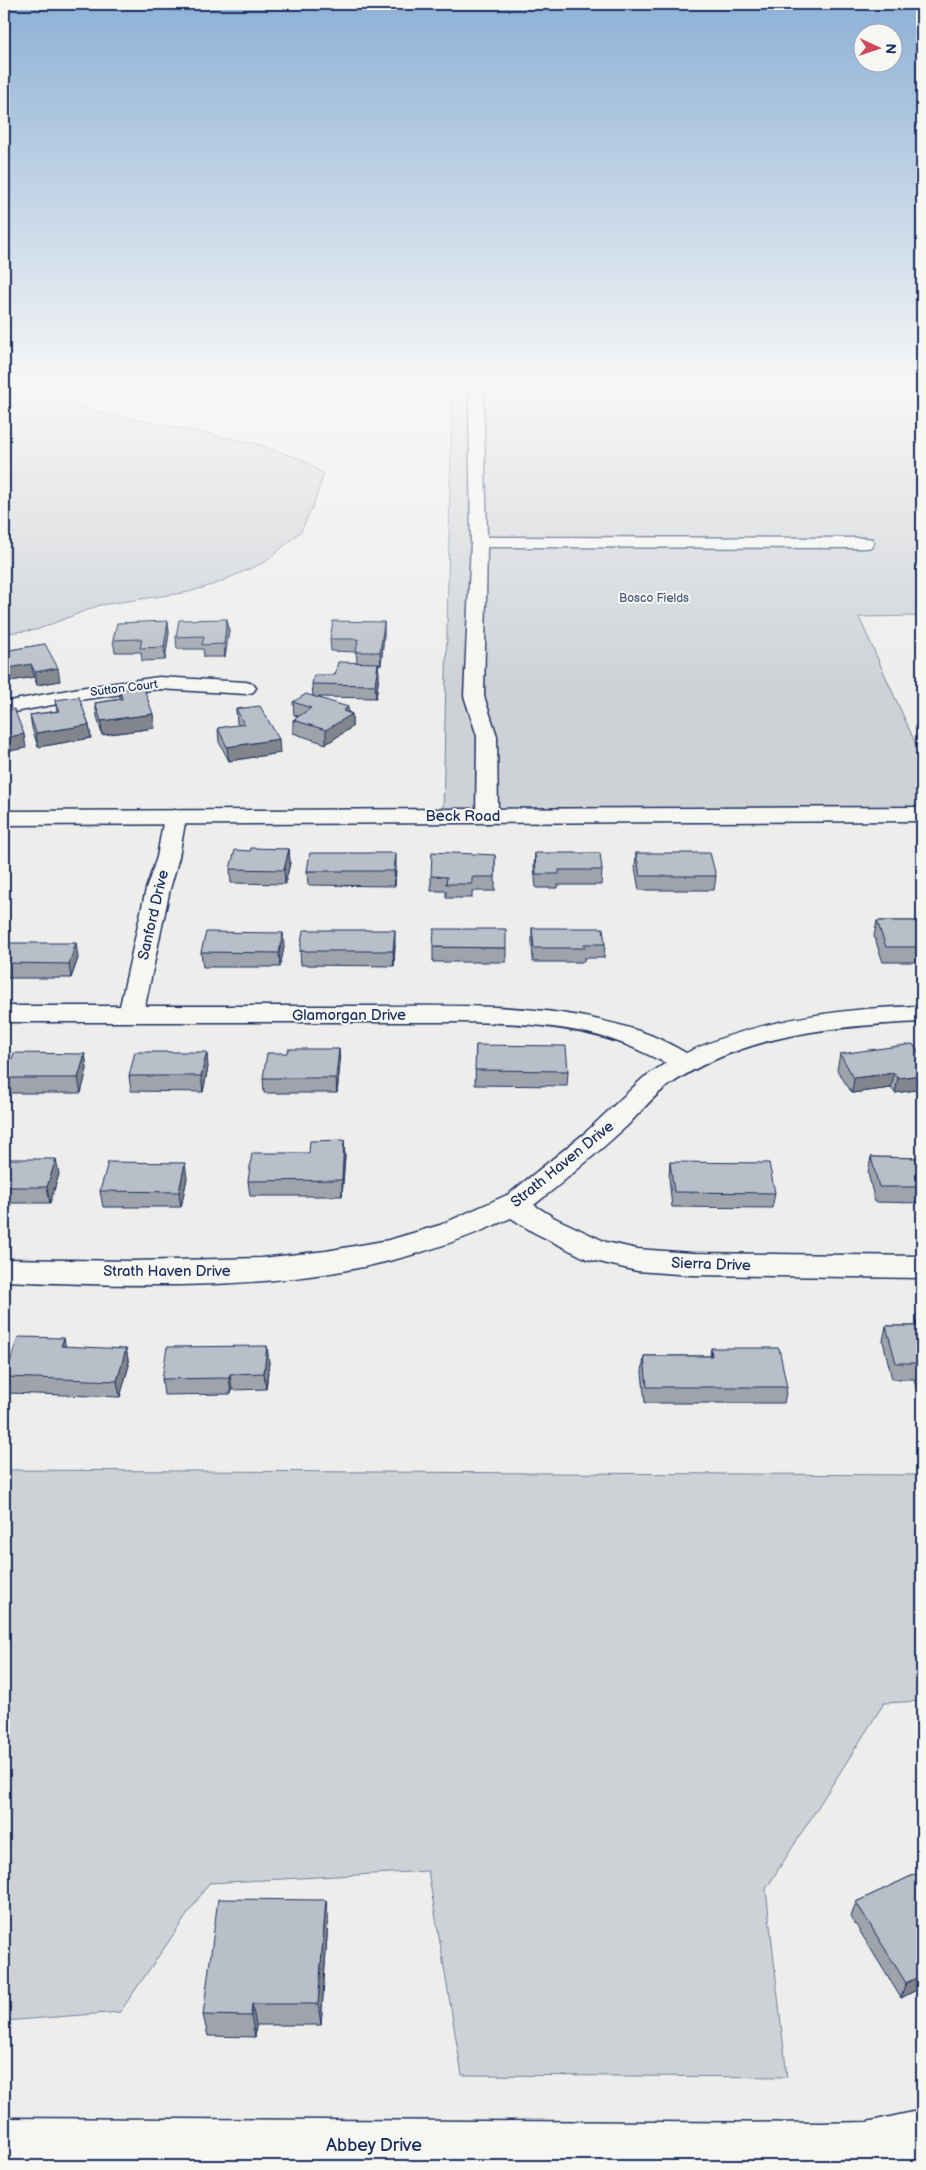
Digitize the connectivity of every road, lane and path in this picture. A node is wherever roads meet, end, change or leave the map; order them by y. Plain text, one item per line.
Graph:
1 (478, 483) edge
2 (479, 542) junction
3 (866, 543) dead end
4 (246, 688) dead end
5 (4, 708) edge
6 (922, 814) edge
7 (487, 816) junction
8 (175, 817) junction
9 (4, 818) edge
10 (131, 1013) junction
11 (4, 1014) edge
12 (922, 1014) edge
13 (686, 1063) junction
14 (513, 1206) junction
15 (922, 1266) edge
16 (4, 1270) edge
17 (922, 2134) edge
18 (4, 2142) edge
19 (744, 2157) edge

1 - 2 street
2 - 3 street
2 - 7 street
4 - 5 street, Sutton Court
6 - 7 street, Beck Road
7 - 8 street, Beck Road
8 - 9 street, Beck Road
8 - 10 street, Sanford Drive
10 - 11 street, Glamorgan Drive
10 - 13 street, Glamorgan Drive
12 - 13 street, Strath Haven Drive
13 - 14 street, Strath Haven Drive
14 - 15 street, Sierra Drive
14 - 16 street, Strath Haven Drive
17 - 19 street, Abbey Drive
18 - 19 street, Abbey Drive

